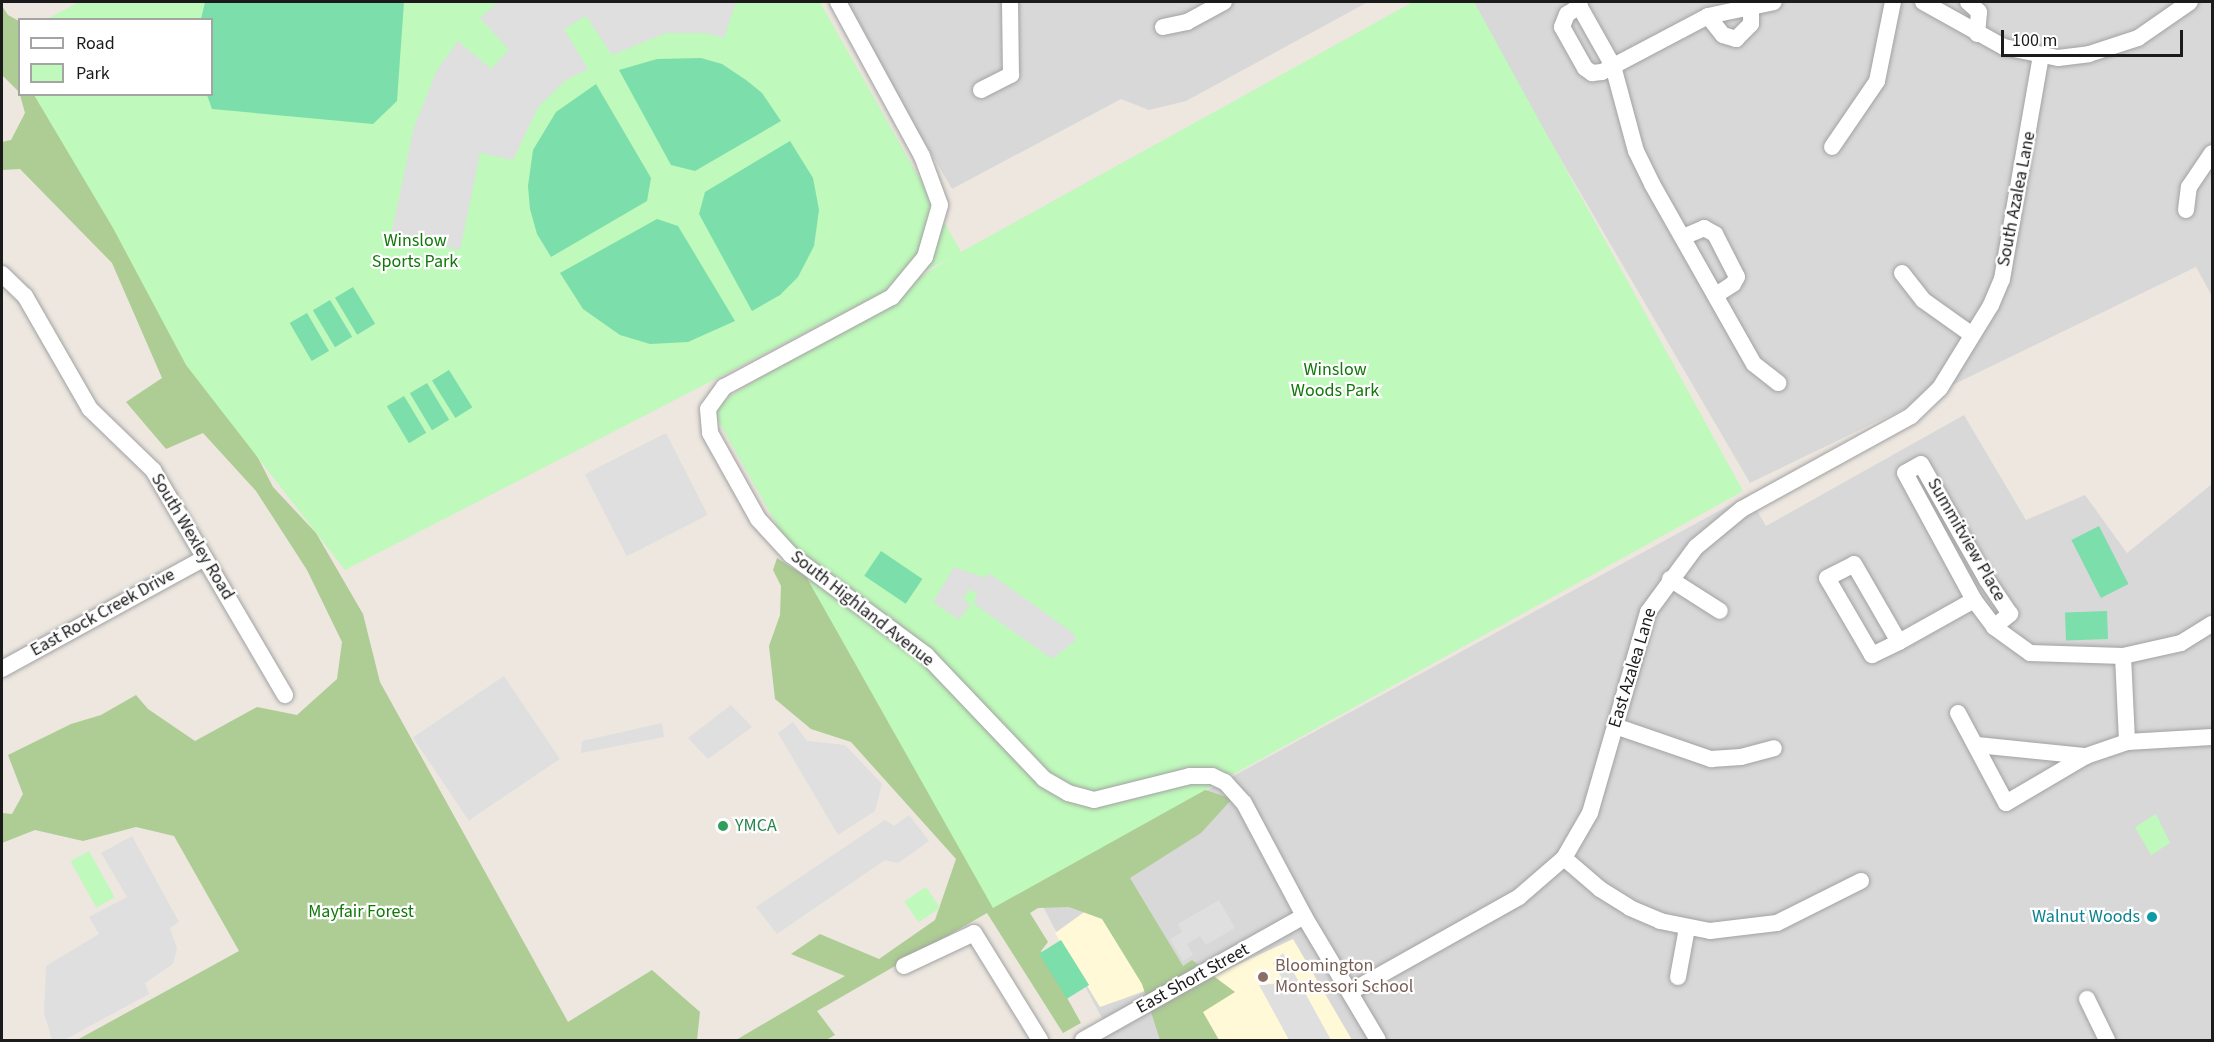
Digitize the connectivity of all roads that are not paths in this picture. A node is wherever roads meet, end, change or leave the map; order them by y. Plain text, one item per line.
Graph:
1 (837, 2) edge
2 (1010, 2) edge
3 (1224, 2) edge
4 (1774, 2) edge
5 (1893, 2) edge
6 (1923, 2) edge
7 (1968, 2) edge
8 (2190, 2) edge
9 (1579, 4) edge
10 (1728, 5) edge
11 (1750, 5) junction
12 (1942, 6) edge
13 (1708, 16) junction
14 (1163, 27) dead end
15 (1977, 34) junction
16 (2042, 56) junction
17 (1613, 66) junction
18 (981, 90) dead end
19 (1832, 147) dead end
20 (2212, 153) edge
21 (2186, 210) dead end
22 (1683, 237) junction
23 (1902, 273) dead end
24 (2, 274) edge
25 (1716, 295) junction
26 (1972, 335) junction
27 (1778, 383) dead end
28 (205, 558) junction
29 (1670, 579) junction
30 (1974, 600) junction
31 (1720, 611) dead end
32 (2212, 624) edge
33 (1994, 627) junction
34 (1899, 642) junction
35 (2123, 656) junction
36 (2, 669) edge
37 (285, 695) dead end
38 (1958, 713) dead end
39 (1615, 726) junction
40 (2212, 737) edge
41 (2127, 742) junction
42 (1977, 745) junction
43 (1774, 748) dead end
44 (2086, 756) junction
45 (1564, 858) junction
46 (1861, 881) dead end
47 (1304, 916) junction
48 (1687, 928) junction
49 (904, 966) dead end
50 (1678, 977) dead end
51 (1350, 992) junction
52 (2087, 999) dead end
53 (1040, 1041) edge
54 (1083, 1041) edge
55 (1378, 1041) edge
56 (2107, 1041) edge

1 - 47 street, South Highland Avenue
2 - 18 street
3 - 14 street
4 - 11 street
5 - 19 street
6 - 12 street
7 - 15 street
8 - 16 street
9 - 17 street
9 - 17 street
10 - 11 street
10 - 13 street
11 - 13 street
12 - 15 street
13 - 17 street
15 - 16 street
16 - 26 street, South Azalea Lane
17 - 22 street
20 - 21 street
22 - 25 street
22 - 25 street
23 - 26 street
24 - 28 street, South Wexley Road
25 - 27 street
26 - 29 street, East Azalea Lane
28 - 36 street, East Rock Creek Drive
28 - 37 street, South Wexley Road
29 - 31 street
29 - 39 street, East Azalea Lane
30 - 33 street
30 - 33 street, Summitview Place
30 - 34 street
32 - 35 street
33 - 35 street
34 - 34 street
35 - 41 street
38 - 42 street
39 - 43 street
39 - 45 street, East Azalea Lane
40 - 41 street
41 - 44 street
42 - 44 street
42 - 44 street
45 - 48 street
45 - 51 street, East Azalea Lane
46 - 48 street
47 - 51 street, South Highland Avenue
47 - 54 street, East Short Street
48 - 50 street
49 - 53 street
51 - 55 street, South Highland Avenue
52 - 56 street

